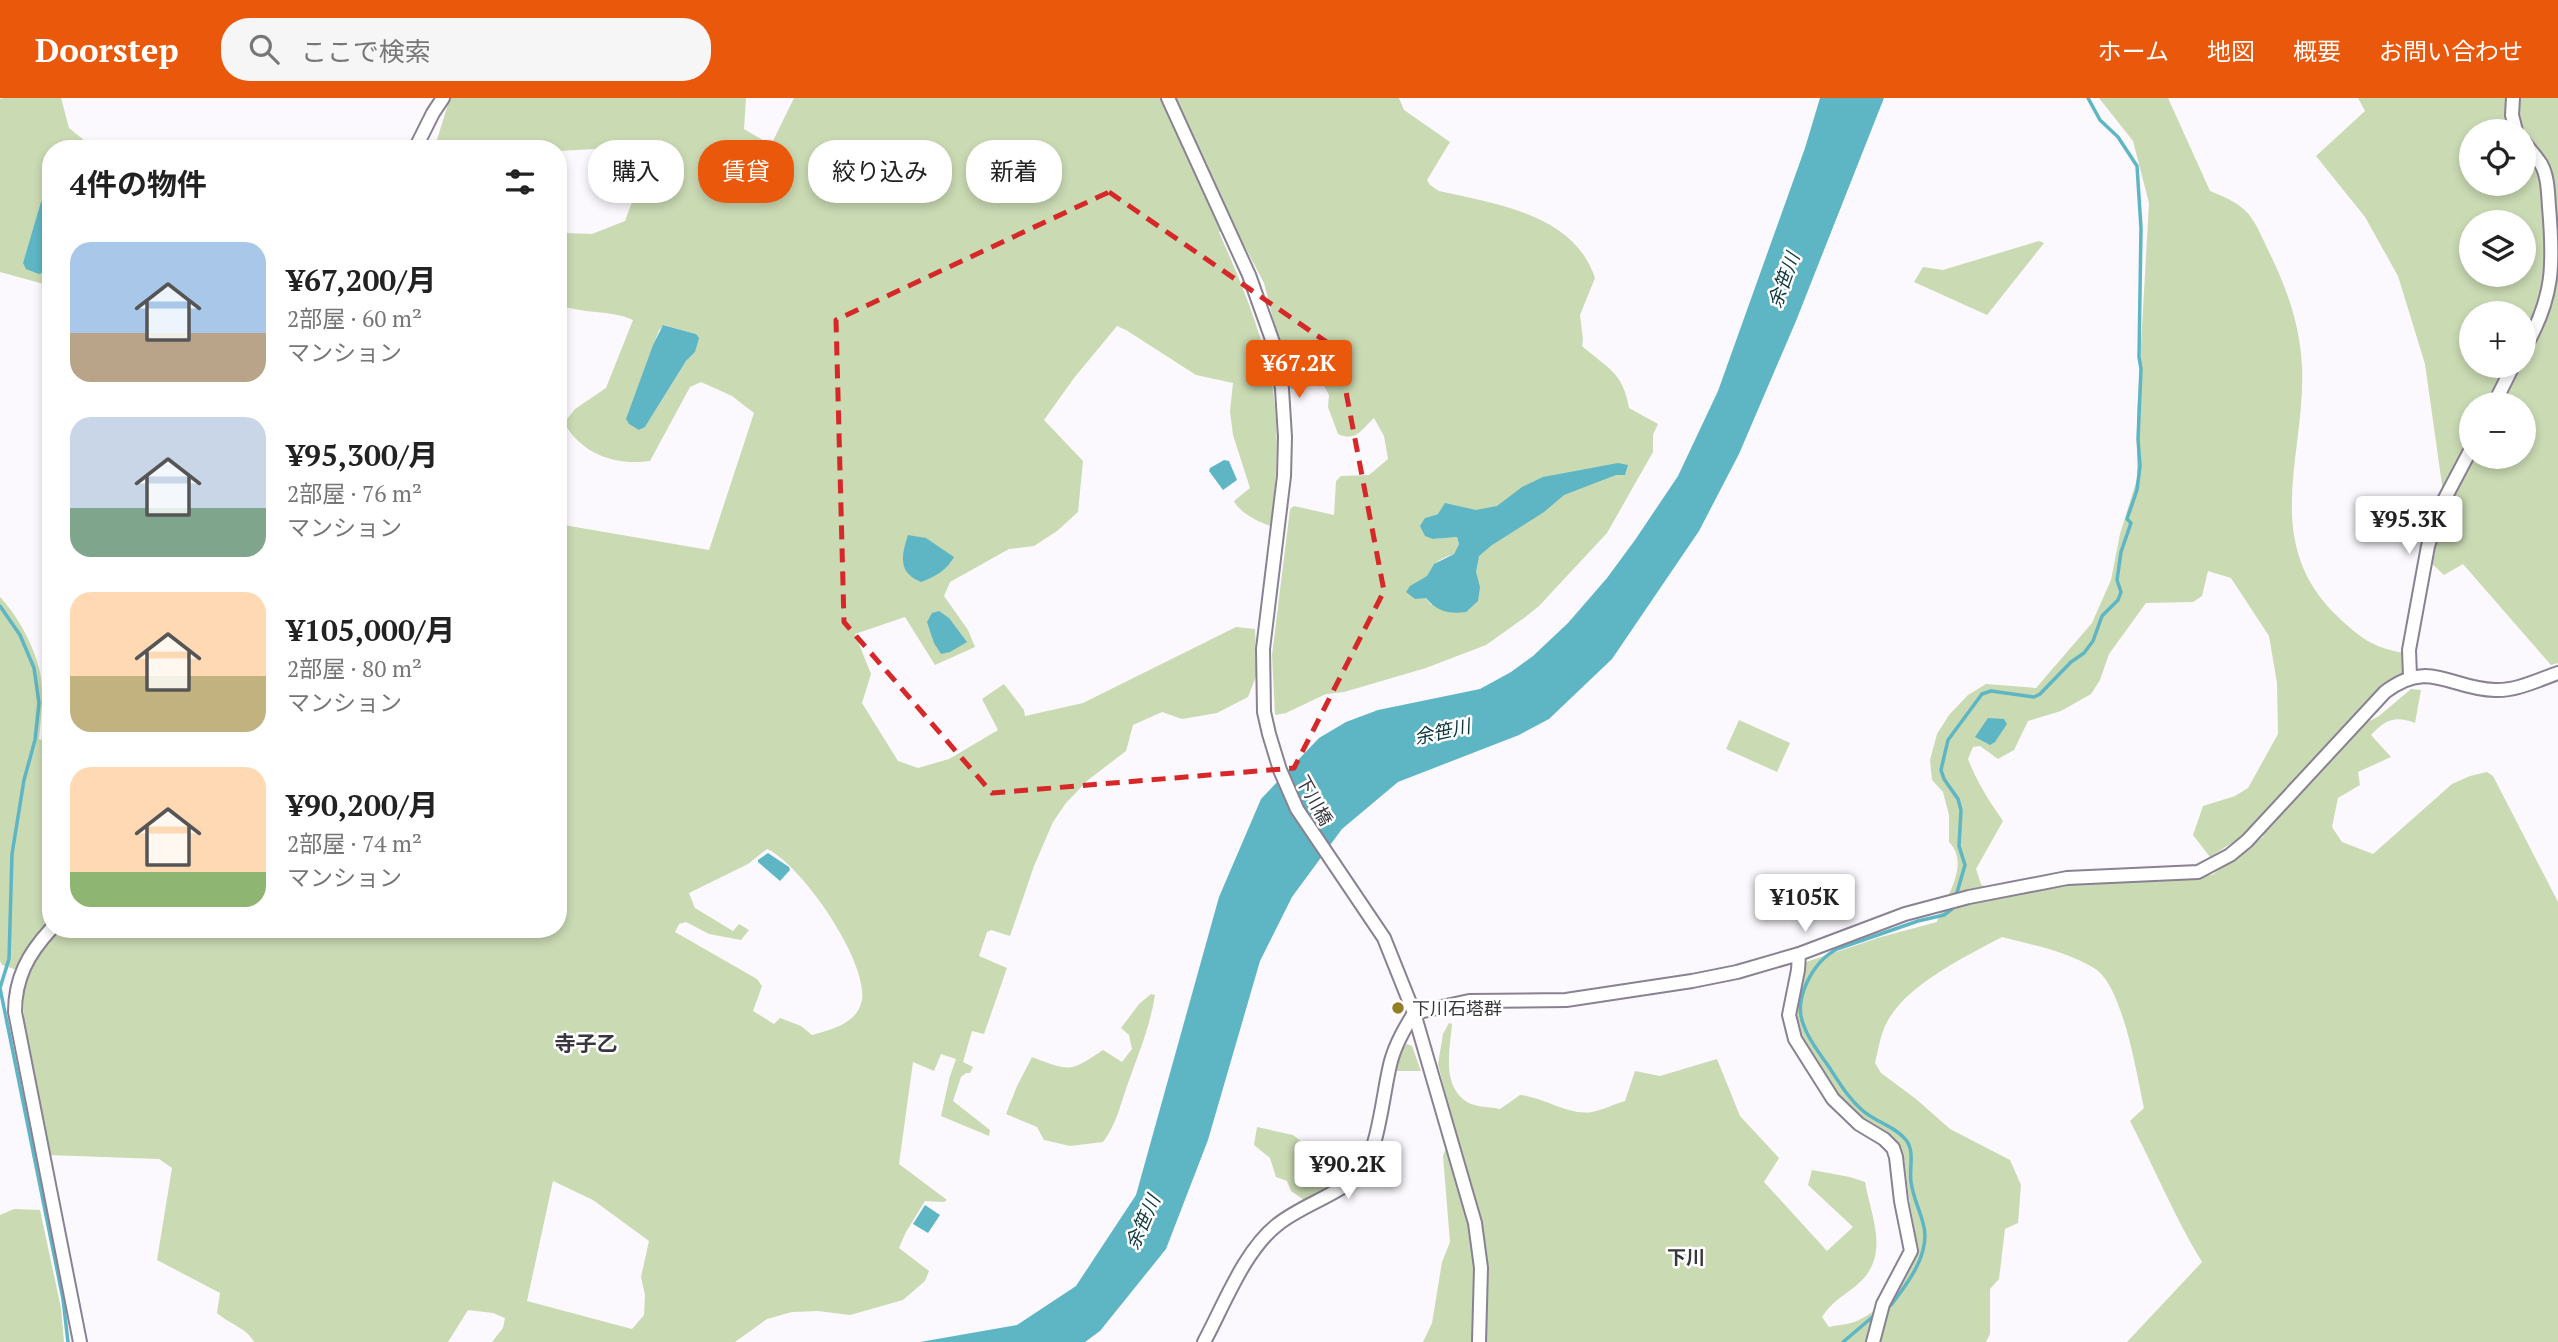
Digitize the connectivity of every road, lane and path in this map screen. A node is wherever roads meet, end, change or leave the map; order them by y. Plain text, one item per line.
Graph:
1 (443, 98) edge
2 (1167, 98) edge
3 (2513, 98) edge
4 (2513, 119) edge
5 (420, 140) edge
6 (2536, 157) edge
7 (2536, 326) edge
8 (2460, 469) edge
9 (2558, 673) edge
10 (2410, 676) junction
11 (43, 938) edge
12 (1799, 954) junction
13 (1414, 1013) junction
14 (80, 1342) edge
15 (1204, 1342) edge
16 (1479, 1342) edge
17 (1872, 1342) edge

1 - 5 street
2 - 13 street, 下川橋
3 - 4 street
6 - 7 street
8 - 10 street
9 - 10 street
10 - 12 street
11 - 14 street
12 - 13 street
12 - 17 street
13 - 15 street
13 - 16 street, 下川橋

